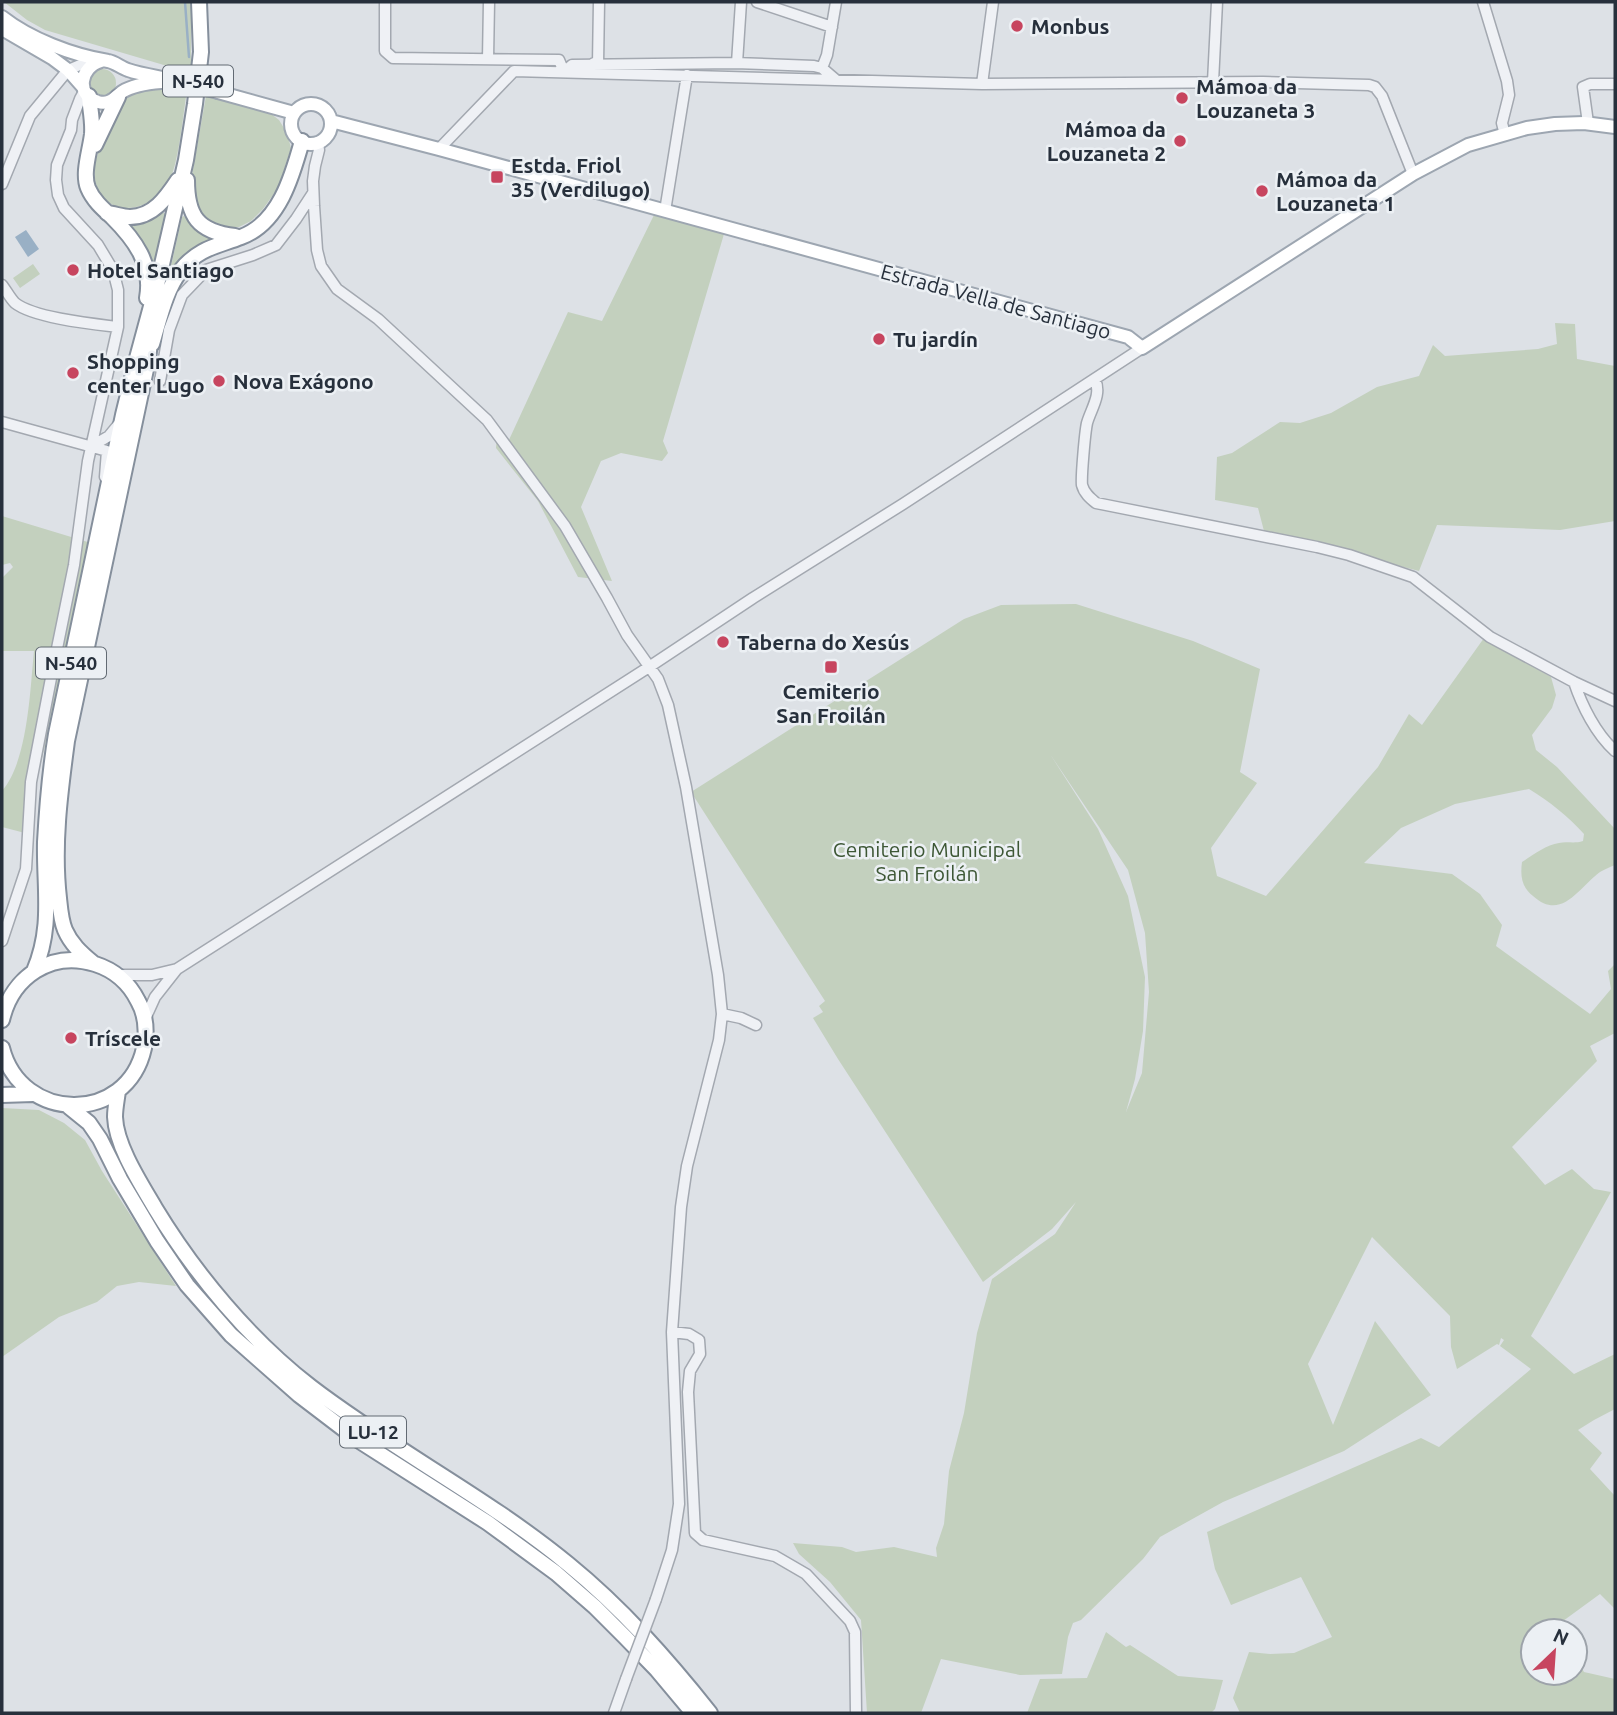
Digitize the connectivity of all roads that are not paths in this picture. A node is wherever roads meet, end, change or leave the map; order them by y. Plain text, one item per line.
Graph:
1 (199, 2) edge
2 (385, 2) edge
3 (489, 2) edge
4 (599, 2) edge
5 (741, 2) edge
6 (757, 2) edge
7 (836, 2) edge
8 (993, 2) edge
9 (1217, 2) edge
10 (1483, 2) edge
11 (2, 17) edge
12 (832, 27) junction
13 (2, 29) edge
14 (8, 36) edge
15 (77, 53) junction
16 (488, 59) junction
17 (559, 60) junction
18 (98, 62) junction
19 (737, 63) junction
20 (598, 64) junction
21 (117, 66) junction
22 (821, 69) junction
23 (564, 72) junction
24 (687, 75) junction
25 (735, 78) junction
26 (815, 79) junction
27 (176, 80) junction
28 (837, 80) junction
29 (1213, 82) junction
30 (982, 84) junction
31 (1615, 84) edge
32 (85, 91) junction
33 (120, 95) junction
34 (294, 113) junction
35 (331, 121) junction
36 (1588, 123) junction
37 (1615, 127) edge
38 (71, 130) junction
39 (1505, 135) junction
40 (302, 141) junction
41 (318, 142) junction
42 (439, 149) junction
43 (89, 159) junction
44 (184, 167) junction
45 (1413, 174) junction
46 (2, 184) edge
47 (313, 192) junction
48 (665, 211) junction
49 (107, 213) junction
50 (243, 236) junction
51 (2, 285) edge
52 (118, 327) junction
53 (1142, 348) junction
54 (142, 359) junction
55 (1095, 380) junction
56 (160, 381) dead end
57 (123, 415) junction
58 (2, 422) edge
59 (92, 446) junction
60 (106, 498) junction
61 (649, 667) junction
62 (1574, 682) junction
63 (1615, 701) edge
64 (1615, 751) edge
65 (2, 941) edge
66 (93, 963) junction
67 (177, 969) junction
68 (34, 971) junction
69 (117, 975) junction
70 (722, 1014) junction
71 (145, 1019) junction
72 (2, 1020) edge
73 (756, 1025) dead end
74 (2, 1049) edge
75 (118, 1091) junction
76 (33, 1094) junction
77 (2, 1095) edge
78 (68, 1106) junction
79 (672, 1332) junction
80 (614, 1713) edge
81 (693, 1713) edge
82 (710, 1713) edge
83 (856, 1713) edge

1 - 44 highway, N-540
2 - 16 street
3 - 16 street
4 - 20 street
5 - 19 street
6 - 12 street
7 - 12 street
8 - 30 street
9 - 29 street
10 - 39 street
11 - 15 main road, Estrada Vella de Santiago
12 - 22 street
13 - 14 main road
14 - 15 street
14 - 32 main road
15 - 18 main road, Estrada Vella de Santiago
16 - 17 street
17 - 20 street
17 - 23 street
18 - 21 main road, Estrada Vella de Santiago
18 - 32 main road
18 - 32 street
19 - 20 street
19 - 22 street
19 - 25 street
20 - 23 street
21 - 27 main road, Estrada Vella de Santiago
21 - 33 main road
22 - 26 street
22 - 28 street
23 - 24 street
23 - 42 street
24 - 25 street
24 - 48 street
25 - 26 street
26 - 28 street
27 - 33 main road
27 - 34 main road, Estrada Vella de Santiago, bridge
28 - 30 street
29 - 30 street
29 - 45 street
31 - 36 street
32 - 33 main road
32 - 38 street
32 - 38 street
32 - 43 highway
32 - 46 street
33 - 43 highway
34 - 35 main road, Estrada Vella de Santiago
34 - 40 main road
35 - 41 main road
35 - 42 main road, Estrada Vella de Santiago
36 - 37 main road
36 - 39 main road
38 - 52 street
39 - 45 main road
40 - 41 main road
40 - 50 highway
41 - 47 street
42 - 48 main road, Estrada Vella de Santiago
43 - 49 highway
44 - 49 highway
44 - 50 highway
44 - 54 highway, N-540
45 - 53 main road
47 - 56 street
47 - 61 street
48 - 53 main road, Estrada Vella de Santiago
49 - 54 highway
50 - 54 highway
51 - 52 street
52 - 59 street
53 - 55 street
54 - 57 highway, N-540
54 - 66 highway, N-540
55 - 61 street
55 - 62 street
57 - 59 street
57 - 60 highway, N-540
58 - 59 street
59 - 60 street
59 - 65 street
60 - 68 highway, N-540
61 - 67 street
61 - 70 street
62 - 63 street
62 - 64 street
66 - 68 highway, N-540
66 - 69 highway, N-540
67 - 69 street
67 - 71 street
68 - 72 highway, N-540
69 - 71 highway, N-540
70 - 73 street
70 - 79 street
71 - 75 highway
74 - 76 highway
75 - 78 highway
75 - 82 highway, LU-12
76 - 77 highway
76 - 78 highway
78 - 81 highway, LU-12
79 - 80 street, bridge
79 - 83 street

